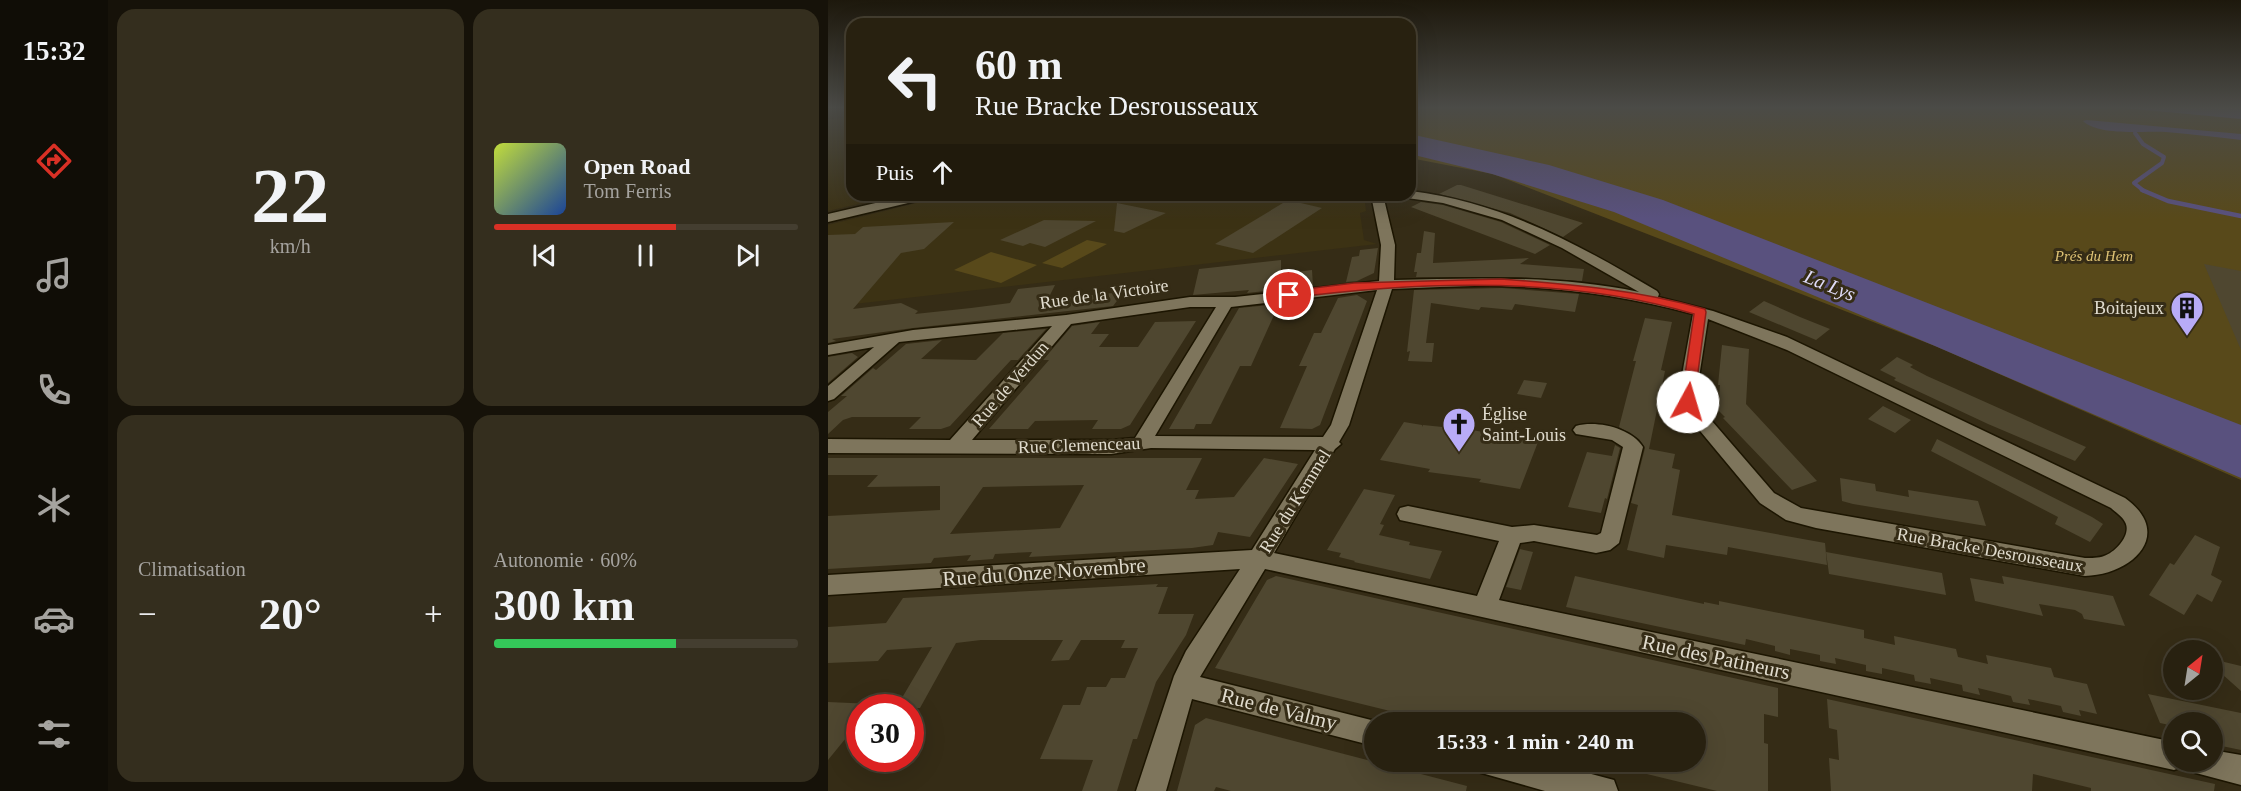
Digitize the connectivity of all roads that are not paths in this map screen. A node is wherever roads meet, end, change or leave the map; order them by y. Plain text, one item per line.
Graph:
1 (1416, 196) edge
2 (900, 201) edge
3 (1378, 201) edge
4 (828, 218) edge
5 (1386, 285) junction
6 (1226, 302) junction
7 (1664, 302) junction
8 (1701, 312) junction
9 (1066, 320) junction
10 (895, 338) junction
11 (828, 350) edge
12 (828, 395) edge
13 (1583, 430) dead end
14 (1142, 442) junction
15 (1330, 444) junction
16 (828, 446) edge
17 (955, 447) junction
18 (1408, 514) dead end
19 (1512, 536) junction
20 (1259, 559) junction
21 (828, 585) edge
22 (1485, 607) junction
23 (1183, 685) junction
24 (1364, 730) edge
25 (2163, 754) edge
26 (2223, 767) edge
27 (2241, 771) edge
28 (1528, 772) edge
29 (1150, 791) edge
30 (1603, 791) edge

1 - 7 street, Rue Bracke Desrousseaux
2 - 4 street
3 - 5 street, Rue du Kemmel
5 - 6 street, Rue de la Victoire
5 - 7 street, Rue Bracke Desrousseaux
5 - 15 street, Rue du Kemmel
6 - 9 street, Rue de la Victoire
6 - 14 street
7 - 8 street, Rue Bracke Desrousseaux
8 - 8 street, Rue Bracke Desrousseaux
9 - 10 street, Rue de la Victoire
9 - 17 street, Rue de Verdun
10 - 11 street, Rue de la Victoire
10 - 12 street
13 - 19 street
14 - 15 street, Rue Clemenceau
14 - 17 street, Rue Clemenceau
15 - 20 street, Rue du Kemmel
16 - 17 street, Rue Clemenceau
18 - 19 street
19 - 22 street
20 - 21 street, Rue du Onze Novembre
20 - 22 street, Rue des Patineurs
20 - 23 street, Rue du Kemmel
22 - 25 street, Rue des Patineurs
23 - 24 street, Rue de Valmy
23 - 29 street, Rue du Kemmel
26 - 27 street
28 - 30 street

